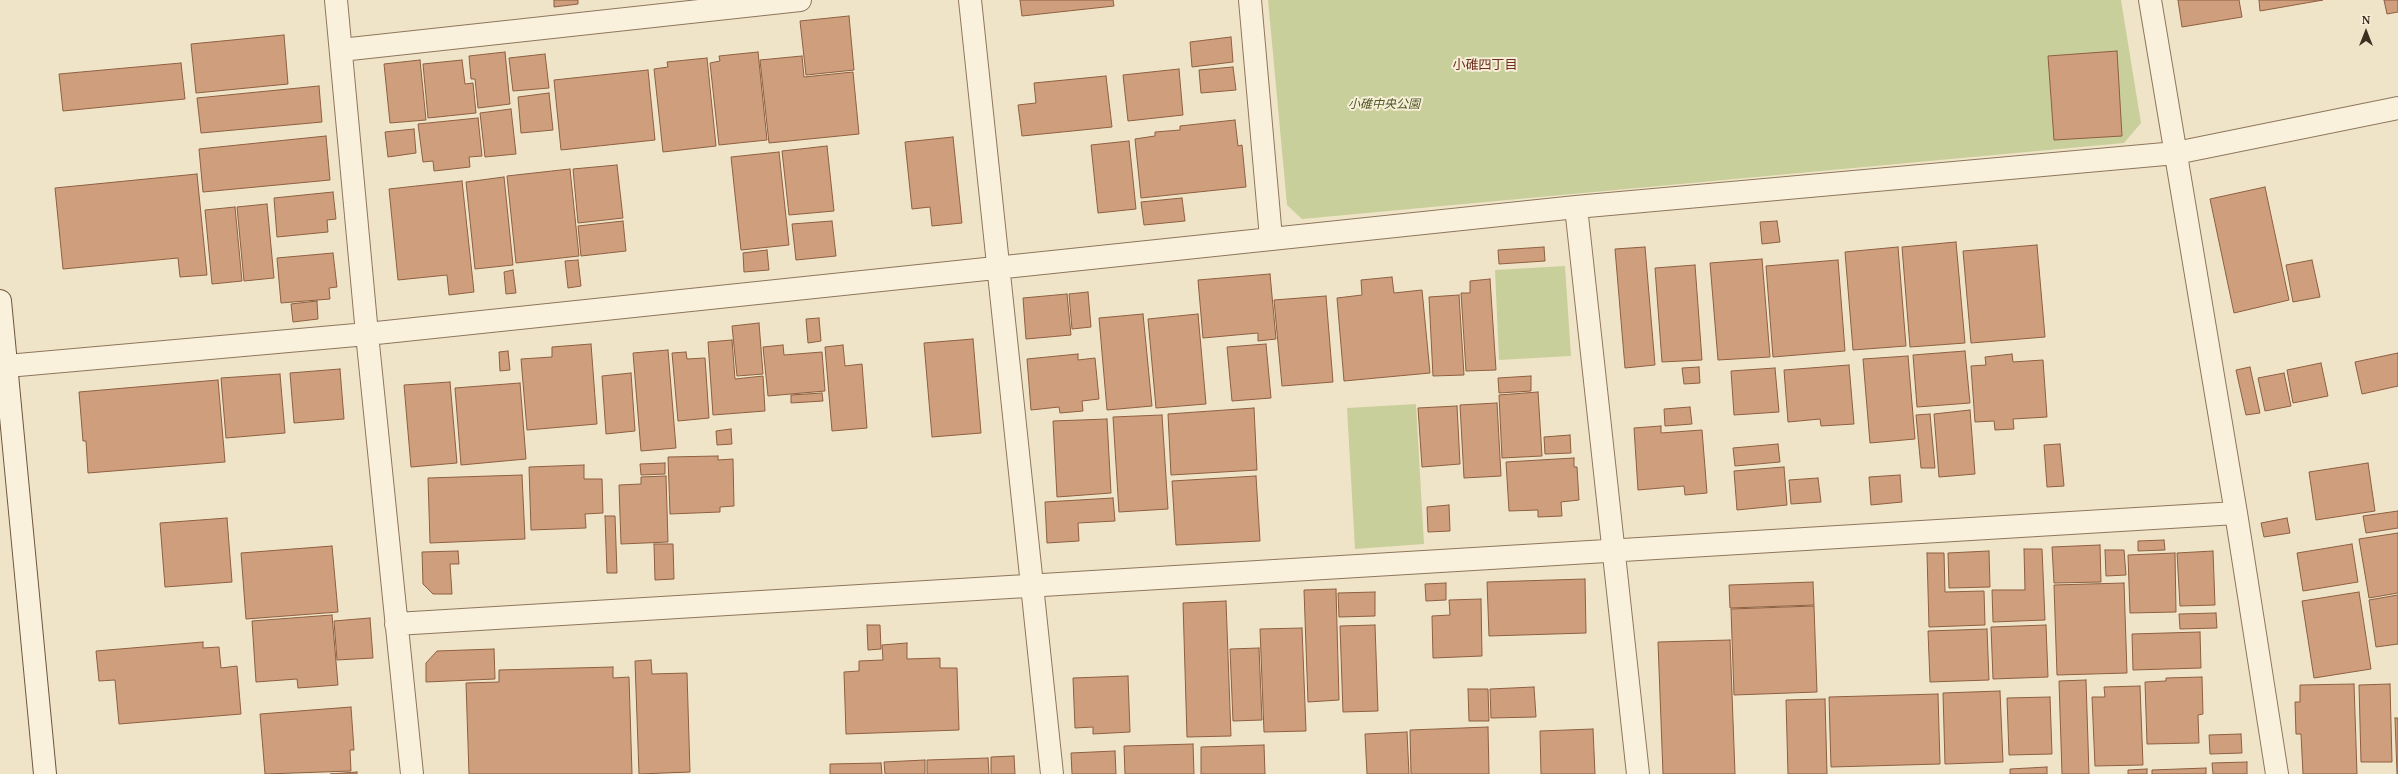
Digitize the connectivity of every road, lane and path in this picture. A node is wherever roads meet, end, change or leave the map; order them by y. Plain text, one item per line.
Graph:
1 (336, 0) edge
2 (800, 0) edge
3 (970, 0) edge
4 (1250, 0) edge
5 (2150, 0) edge
6 (341, 50) junction
7 (2398, 108) edge
8 (2176, 153) junction
9 (1576, 207) junction
10 (1272, 238) junction
11 (998, 267) junction
12 (0, 301) edge
13 (366, 334) junction
14 (7, 366) junction
15 (2236, 513) junction
16 (1613, 551) junction
17 (1033, 585) junction
18 (396, 624) junction
19 (45, 774) edge
20 (412, 774) edge
21 (1052, 774) edge
22 (1638, 774) edge
23 (2277, 774) edge

1 - 6 street
2 - 6 street
3 - 11 street
4 - 10 street
5 - 8 street
6 - 13 street
7 - 8 street
8 - 9 street
8 - 15 street
9 - 10 street
9 - 16 street
10 - 11 street
11 - 13 street
11 - 17 street
12 - 14 street
13 - 14 street
13 - 18 street
14 - 19 street
15 - 16 street
15 - 23 street
16 - 17 street
16 - 22 street
17 - 18 street
17 - 21 street
18 - 20 street

